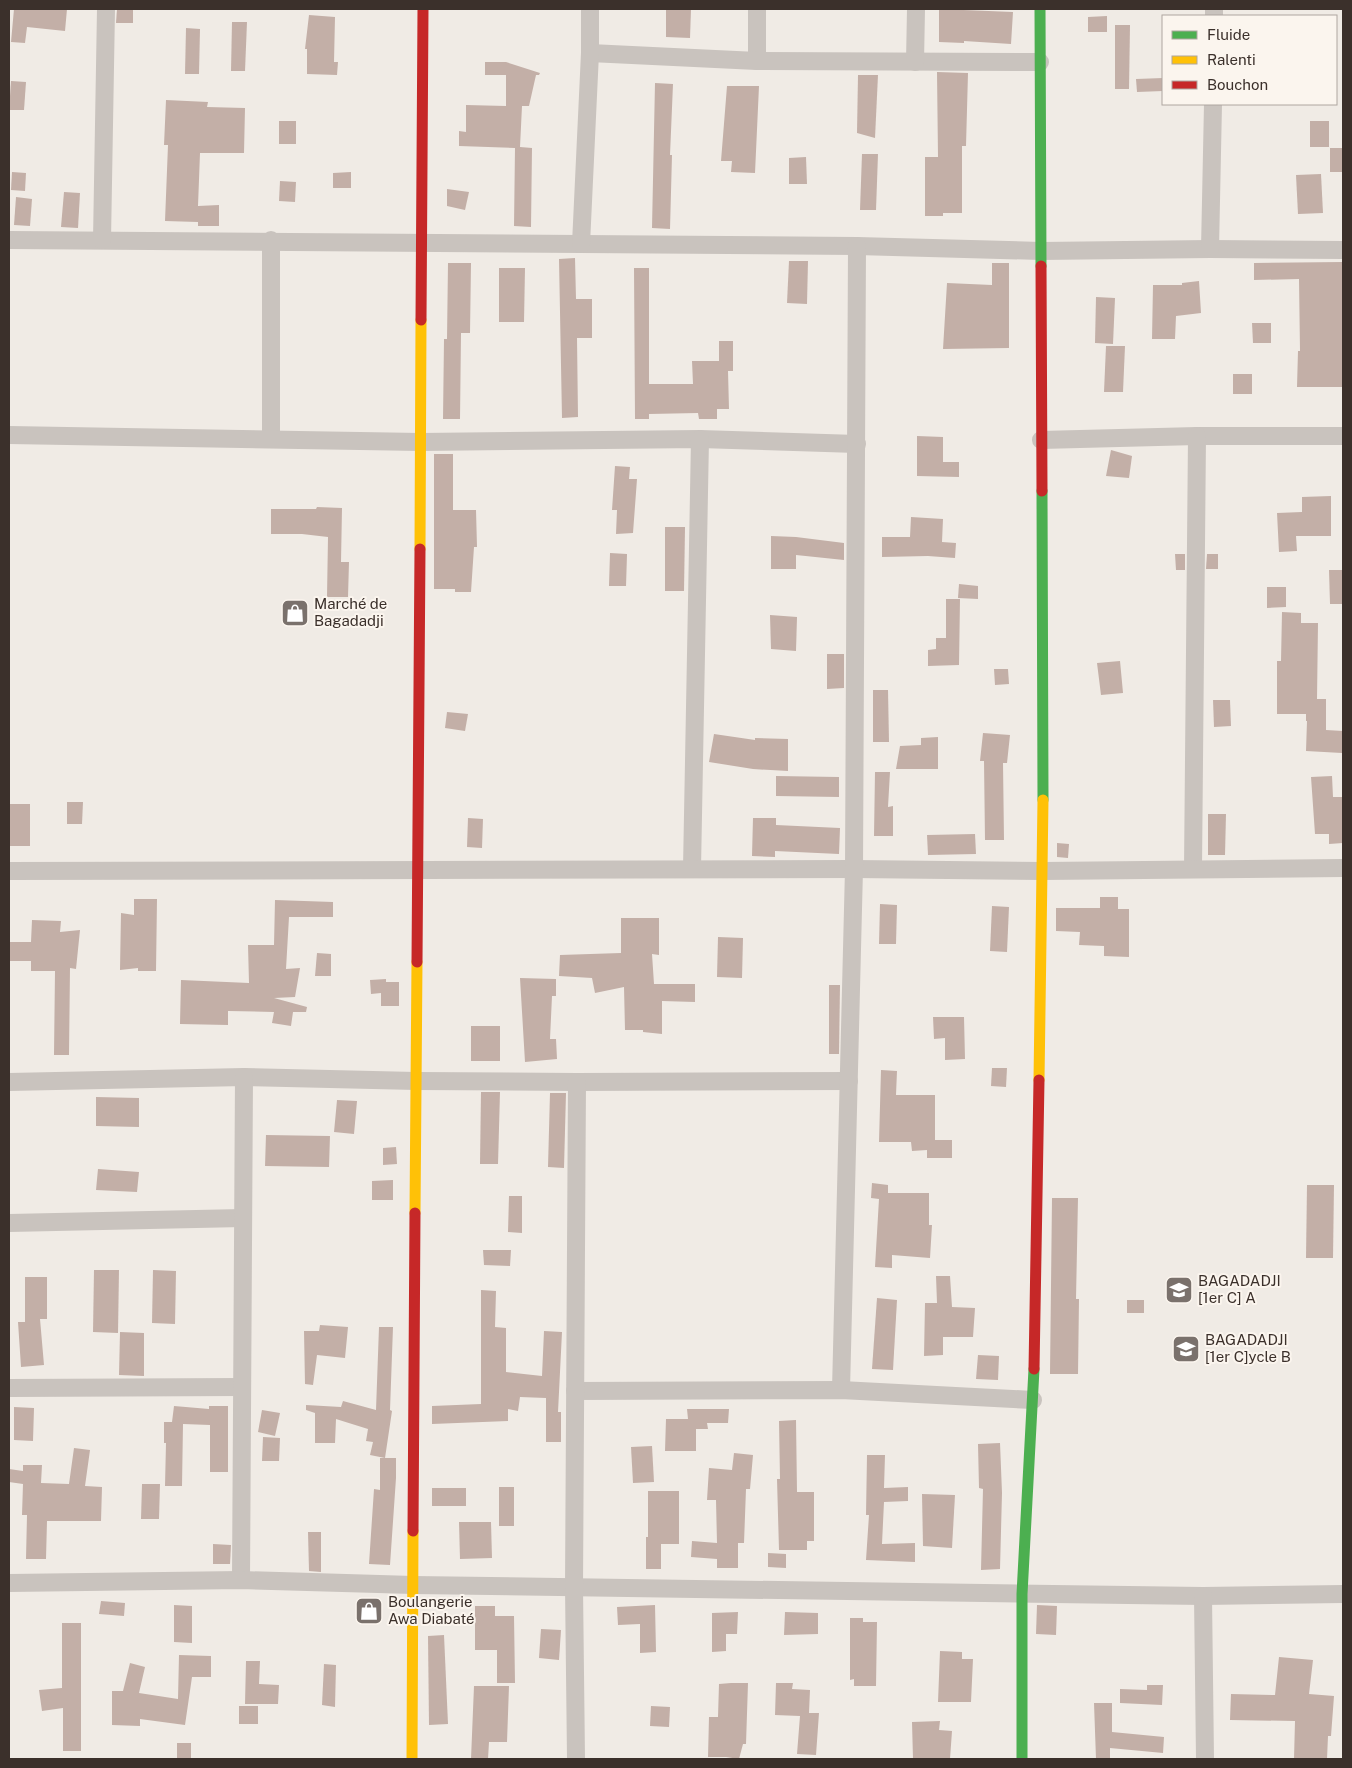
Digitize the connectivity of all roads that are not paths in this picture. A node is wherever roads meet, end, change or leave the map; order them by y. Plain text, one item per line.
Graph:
1 (106, 9) edge
2 (423, 9) edge
3 (590, 9) edge
4 (757, 9) edge
5 (916, 9) edge
6 (1040, 9) edge
7 (590, 53) junction
8 (757, 61) junction
9 (915, 62) junction
10 (1040, 62) junction
11 (1213, 105) edge
12 (9, 240) edge
13 (102, 240) junction
14 (270, 240) junction
15 (421, 244) junction
16 (581, 244) junction
17 (857, 246) junction
18 (1210, 249) junction
19 (1343, 250) edge
20 (1041, 251) junction
21 (9, 435) edge
22 (1197, 436) junction
23 (1343, 436) edge
24 (271, 439) junction
25 (700, 439) junction
26 (1041, 440) junction
27 (420, 442) junction
28 (857, 444) junction
29 (1343, 868) edge
30 (692, 869) junction
31 (854, 869) junction
32 (1193, 869) junction
33 (416, 870) junction
34 (9, 871) edge
35 (1043, 871) junction
36 (244, 1077) junction
37 (416, 1081) junction
38 (850, 1081) junction
39 (9, 1082) edge
40 (577, 1082) junction
41 (243, 1218) junction
42 (9, 1223) edge
43 (242, 1387) junction
44 (9, 1388) edge
45 (841, 1390) junction
46 (575, 1391) junction
47 (1033, 1400) junction
48 (241, 1580) junction
49 (9, 1583) edge
50 (413, 1585) junction
51 (574, 1587) junction
52 (1022, 1594) junction
53 (1343, 1594) edge
54 (1203, 1596) junction
55 (412, 1759) edge
56 (576, 1759) edge
57 (1022, 1759) edge
58 (1205, 1759) edge

1 - 13 street
2 - 15 street
3 - 7 street
4 - 8 street
5 - 9 street
6 - 10 street
7 - 8 street
7 - 16 street
8 - 9 street
9 - 10 street
10 - 20 street
11 - 18 street
12 - 13 street
13 - 14 street
14 - 15 street
14 - 24 street
15 - 16 street
15 - 27 street
16 - 17 street
17 - 20 street
17 - 28 street
18 - 19 street
18 - 20 street
20 - 26 street
21 - 24 street
22 - 23 street
22 - 26 street
22 - 32 street
24 - 27 street
25 - 27 street
25 - 28 street
25 - 30 street
26 - 35 street
27 - 33 street
28 - 31 street
29 - 32 street
30 - 31 street
30 - 33 street
31 - 35 street
31 - 38 street
32 - 35 street
33 - 34 street
33 - 37 street
35 - 47 street
36 - 37 street
36 - 39 street
36 - 41 street
37 - 40 street
37 - 50 street
38 - 40 street
38 - 45 street
40 - 46 street
41 - 42 street
41 - 43 street
43 - 44 street
43 - 48 street
45 - 46 street
45 - 47 street
46 - 51 street
47 - 52 street
48 - 49 street
48 - 50 street
50 - 51 street
50 - 55 street
51 - 52 street
51 - 56 street
52 - 54 street
52 - 57 street
53 - 54 street
54 - 58 street

